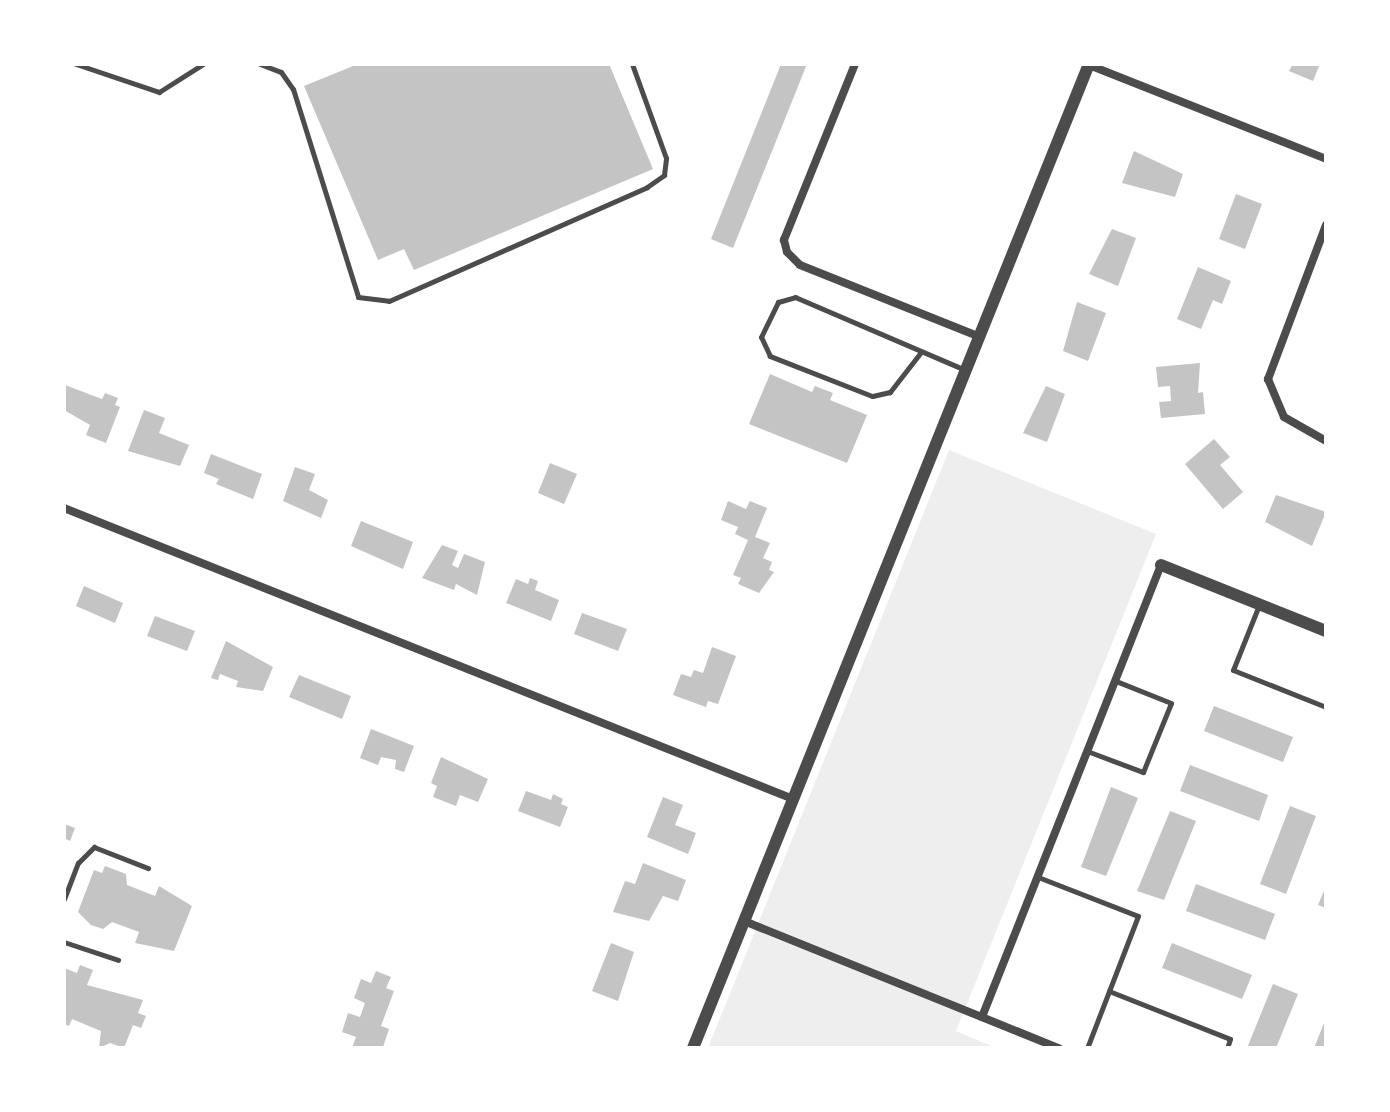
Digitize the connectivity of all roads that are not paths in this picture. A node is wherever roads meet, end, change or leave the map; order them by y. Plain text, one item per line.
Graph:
1 (76, 64) edge
2 (203, 64) edge
3 (260, 64) edge
4 (632, 64) edge
5 (855, 64) edge
6 (1089, 64) edge
7 (1326, 159) edge
8 (1326, 225) edge
9 (980, 337) junction
10 (921, 352) junction
11 (966, 370) junction
12 (1326, 441) edge
13 (64, 508) edge
14 (1161, 565) joint
15 (1259, 605) junction
16 (1326, 631) edge
17 (1115, 680) junction
18 (1326, 707) edge
19 (1087, 751) junction
20 (793, 799) junction
21 (148, 868) dead end
22 (1038, 877) junction
23 (64, 899) edge
24 (744, 921) junction
25 (64, 942) edge
26 (118, 960) dead end
27 (1109, 991) junction
28 (982, 1017) junction
29 (693, 1048) edge
30 (1059, 1048) edge
31 (1087, 1048) edge
32 (1227, 1048) edge

1 - 2 lane
3 - 4 lane
5 - 9 street
6 - 7 street
6 - 9 street
8 - 12 street
9 - 11 street
10 - 10 lane
10 - 11 lane
11 - 20 street
13 - 20 street
14 - 15 street
14 - 17 street
15 - 16 street
15 - 18 lane
17 - 19 street
17 - 19 lane
19 - 22 street
20 - 24 street
21 - 23 lane
22 - 27 lane
22 - 28 street
24 - 28 street
24 - 29 street
25 - 26 lane
27 - 31 lane
27 - 32 lane
28 - 30 street

